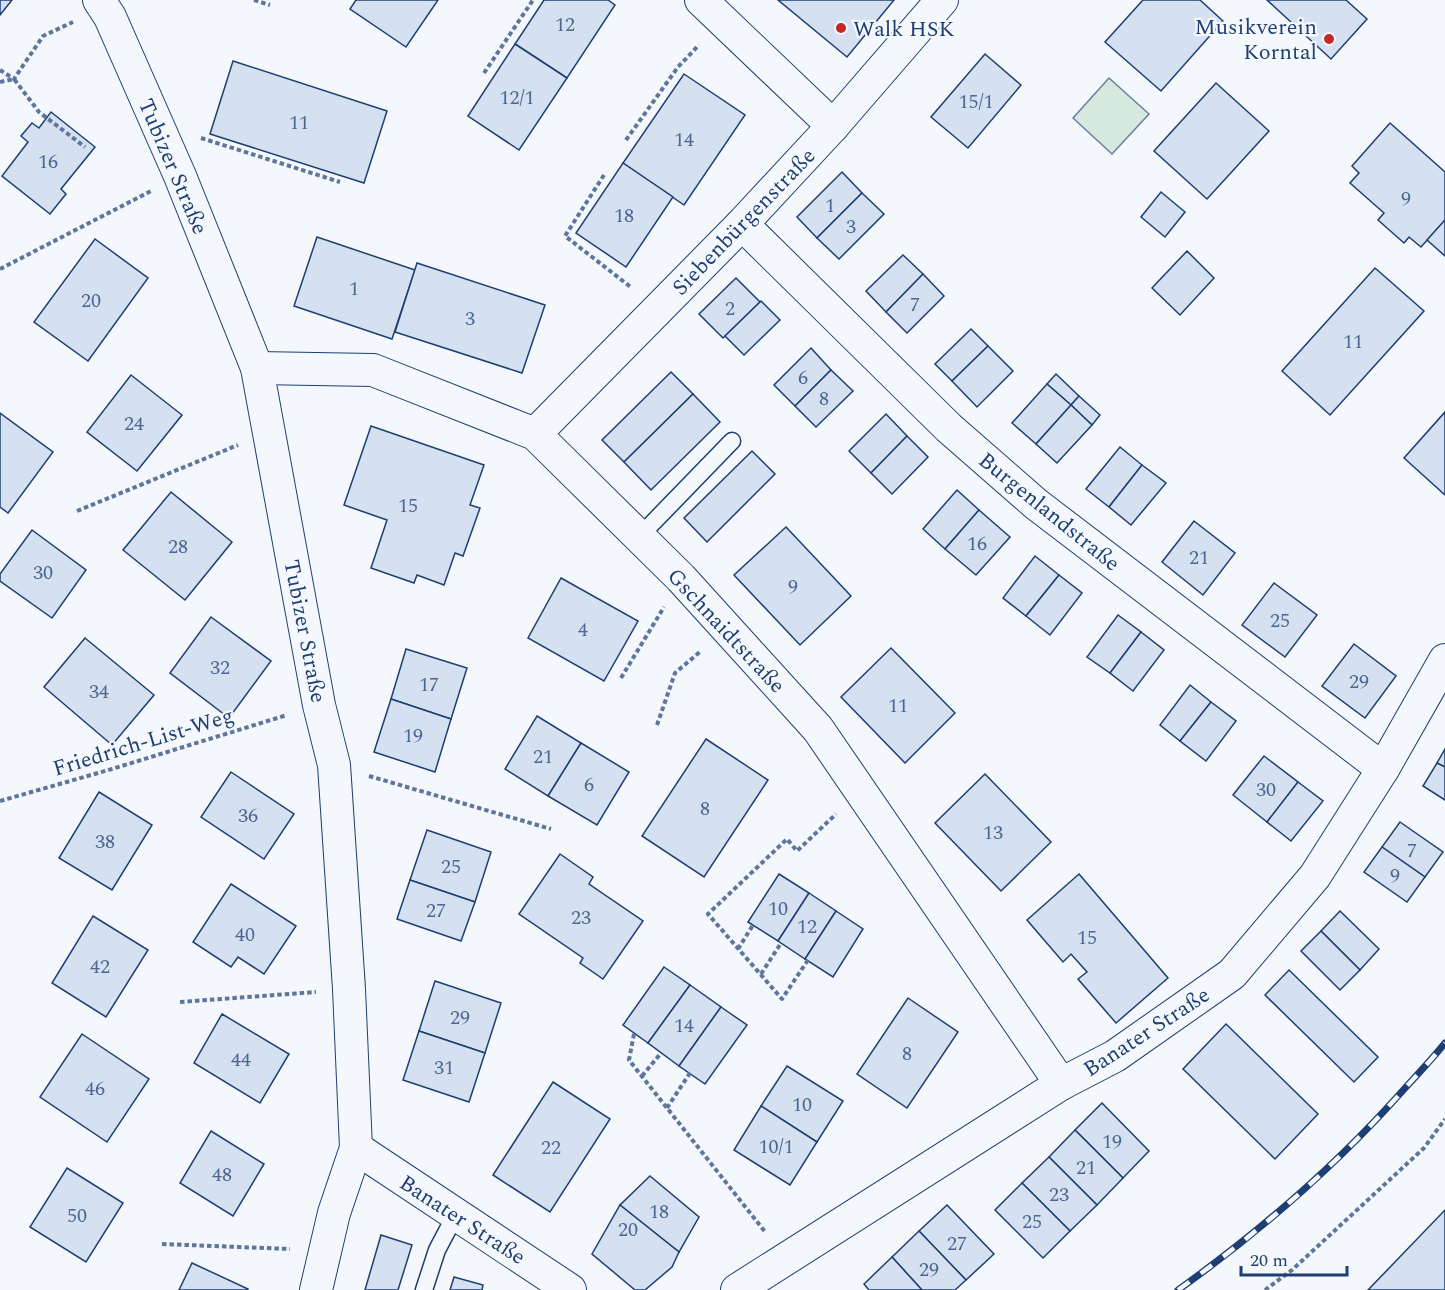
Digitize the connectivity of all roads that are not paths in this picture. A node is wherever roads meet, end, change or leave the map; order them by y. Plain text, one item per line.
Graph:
1 (942, 0) edge
2 (101, 3) edge
3 (711, 10) edge
4 (833, 126) junction
5 (742, 224) junction
6 (257, 368) junction
7 (534, 434) junction
8 (732, 441) dead end
9 (639, 537) junction
10 (1445, 660) edge
11 (1383, 769) junction
12 (1061, 1084) junction
13 (356, 1148) junction
14 (456, 1214) junction
15 (316, 1290) edge
16 (424, 1290) edge
17 (570, 1290) edge
18 (737, 1290) edge

1 - 4 street, Siebenbürgenstraße
2 - 6 street, Tubizer Straße
3 - 4 street
4 - 5 street, Siebenbürgenstraße
5 - 7 street, Siebenbürgenstraße
5 - 11 street, Burgenlandstraße
6 - 7 street, Gschnaidtstraße
6 - 13 street, Tubizer Straße
7 - 9 street, Gschnaidtstraße
8 - 9 lane
9 - 12 street, Gschnaidtstraße
10 - 11 street, Banater Straße
11 - 12 street, Banater Straße
12 - 18 street, Banater Straße
13 - 14 street, Banater Straße
13 - 15 street, Tubizer Straße
14 - 16 lane
14 - 17 street, Banater Straße

